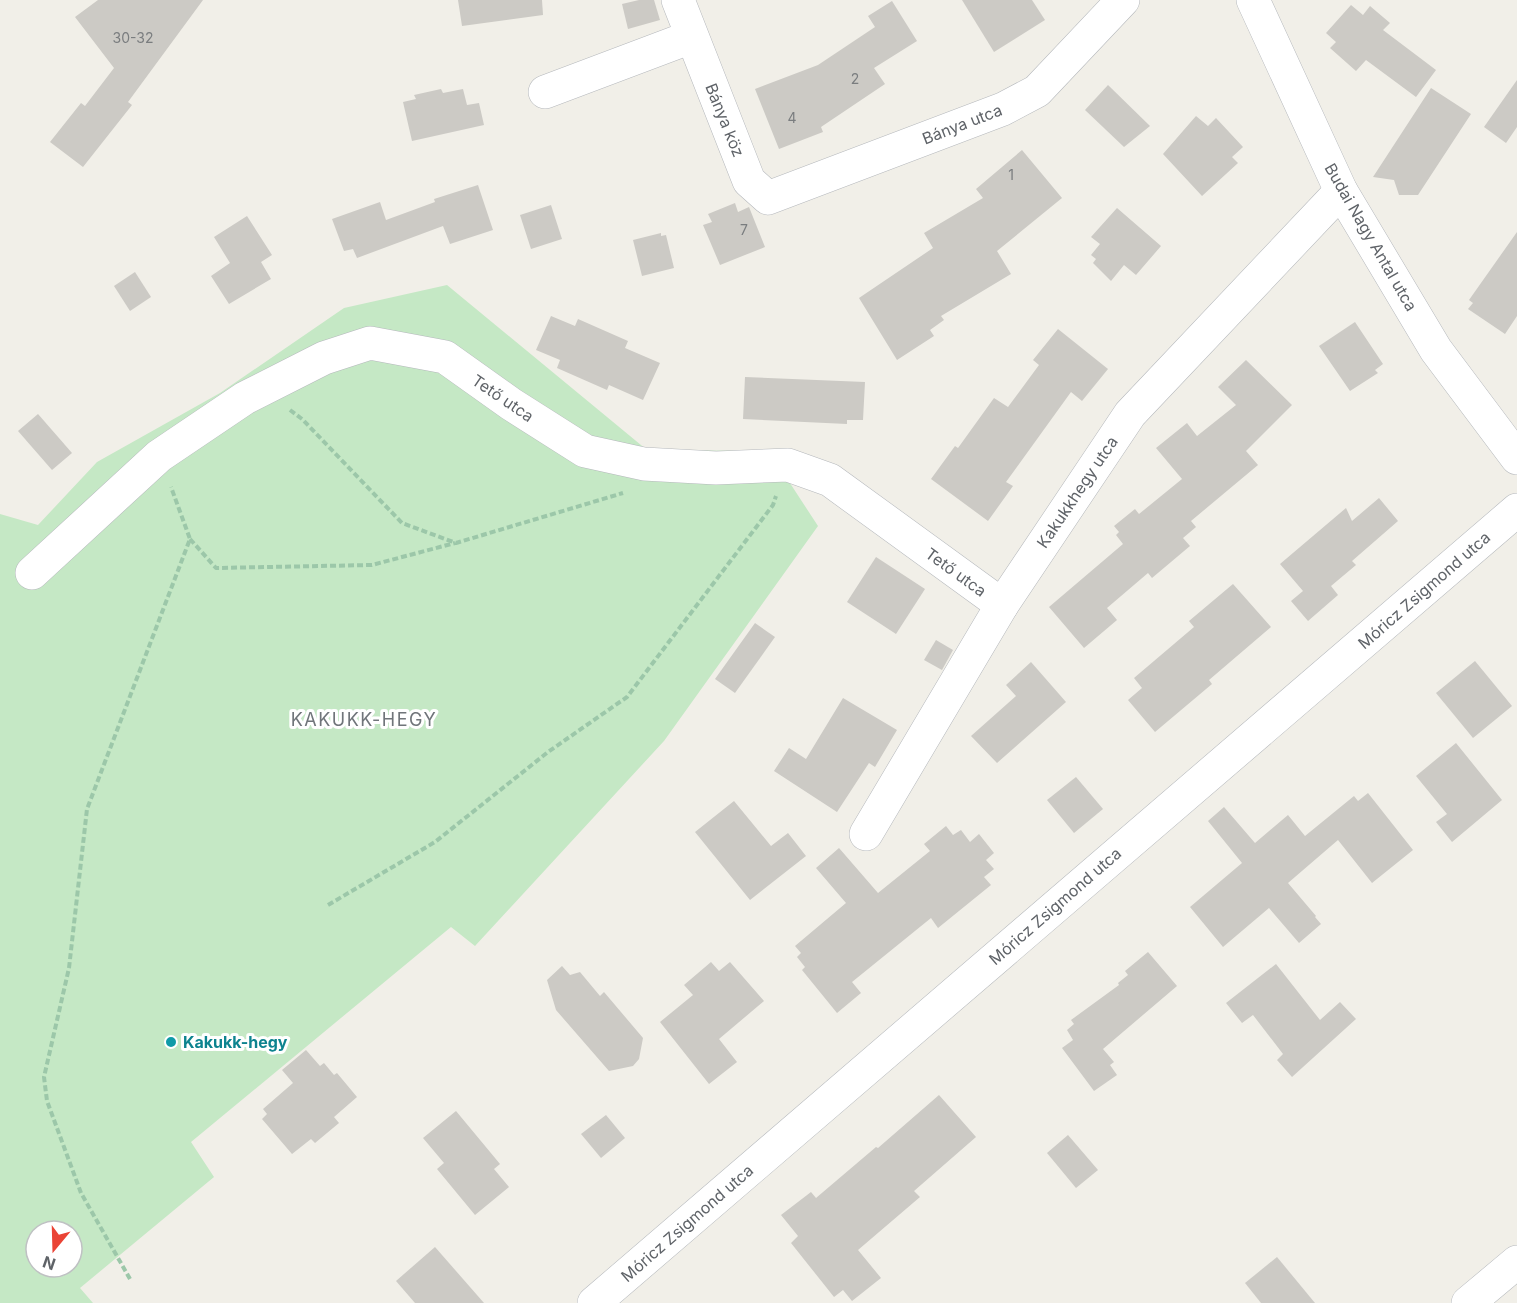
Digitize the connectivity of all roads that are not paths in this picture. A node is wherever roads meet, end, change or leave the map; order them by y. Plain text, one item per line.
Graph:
1 (678, 0) edge
2 (1123, 0) edge
3 (1253, 0) edge
4 (691, 37) junction
5 (544, 92) dead end
6 (1341, 191) junction
7 (768, 198) joint
8 (1517, 458) edge
9 (1517, 510) edge
10 (33, 573) dead end
11 (1002, 605) junction
12 (866, 834) dead end
13 (1517, 1262) edge
14 (594, 1303) edge
15 (1468, 1303) edge

1 - 4 street, Bánya köz
2 - 7 street, Bánya utca
3 - 6 street, Budai Nagy Antal utca
4 - 5 street
4 - 7 street, Bánya köz
6 - 8 street, Budai Nagy Antal utca
6 - 11 street, Kakukkhegy utca
9 - 14 street, Móricz Zsigmond utca
10 - 11 street, Tető utca
11 - 12 street, Kakukkhegy utca
13 - 15 street

